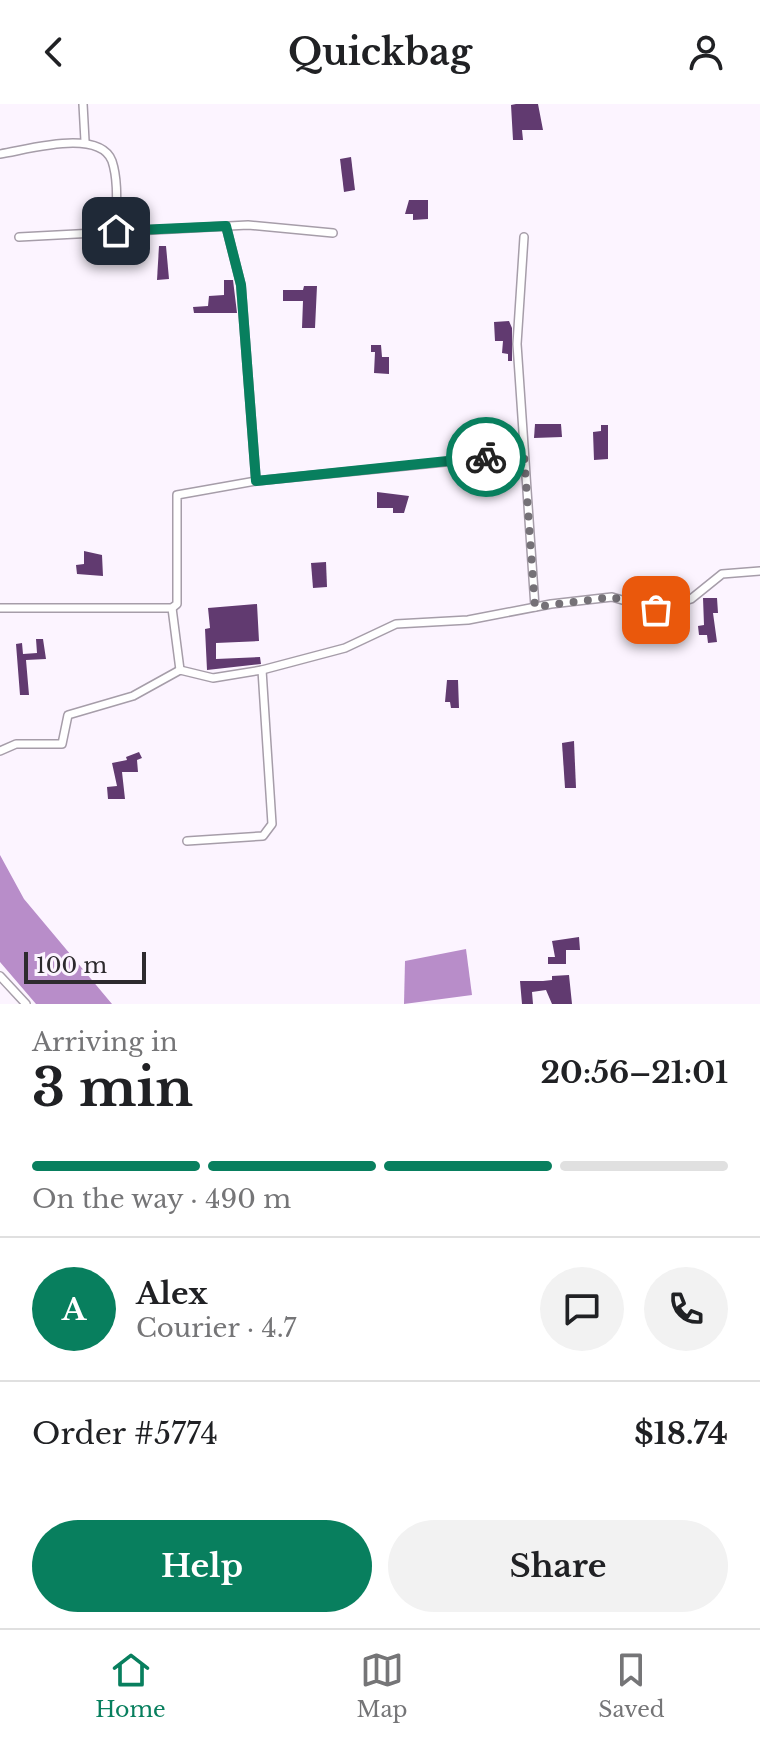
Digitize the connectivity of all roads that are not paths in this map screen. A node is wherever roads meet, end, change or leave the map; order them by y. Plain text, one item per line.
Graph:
1 (83, 104) edge
2 (85, 141) junction
3 (0, 154) edge
4 (226, 226) junction
5 (116, 231) junction
6 (333, 233) dead end
7 (19, 237) dead end
8 (524, 237) dead end
9 (524, 454) junction
10 (256, 481) junction
11 (760, 571) edge
12 (535, 607) junction
13 (0, 608) edge
14 (172, 608) junction
15 (180, 670) junction
16 (262, 670) junction
17 (0, 751) edge
18 (187, 841) dead end
19 (0, 976) edge
20 (26, 1004) edge

1 - 2 street
2 - 3 street
2 - 5 street
4 - 5 street
4 - 6 street
4 - 10 street
5 - 7 street
8 - 9 street
9 - 10 street
9 - 12 street
10 - 14 street
11 - 12 street
12 - 16 street
13 - 14 street
14 - 15 street
15 - 16 street
15 - 17 street
16 - 18 street
19 - 20 street

